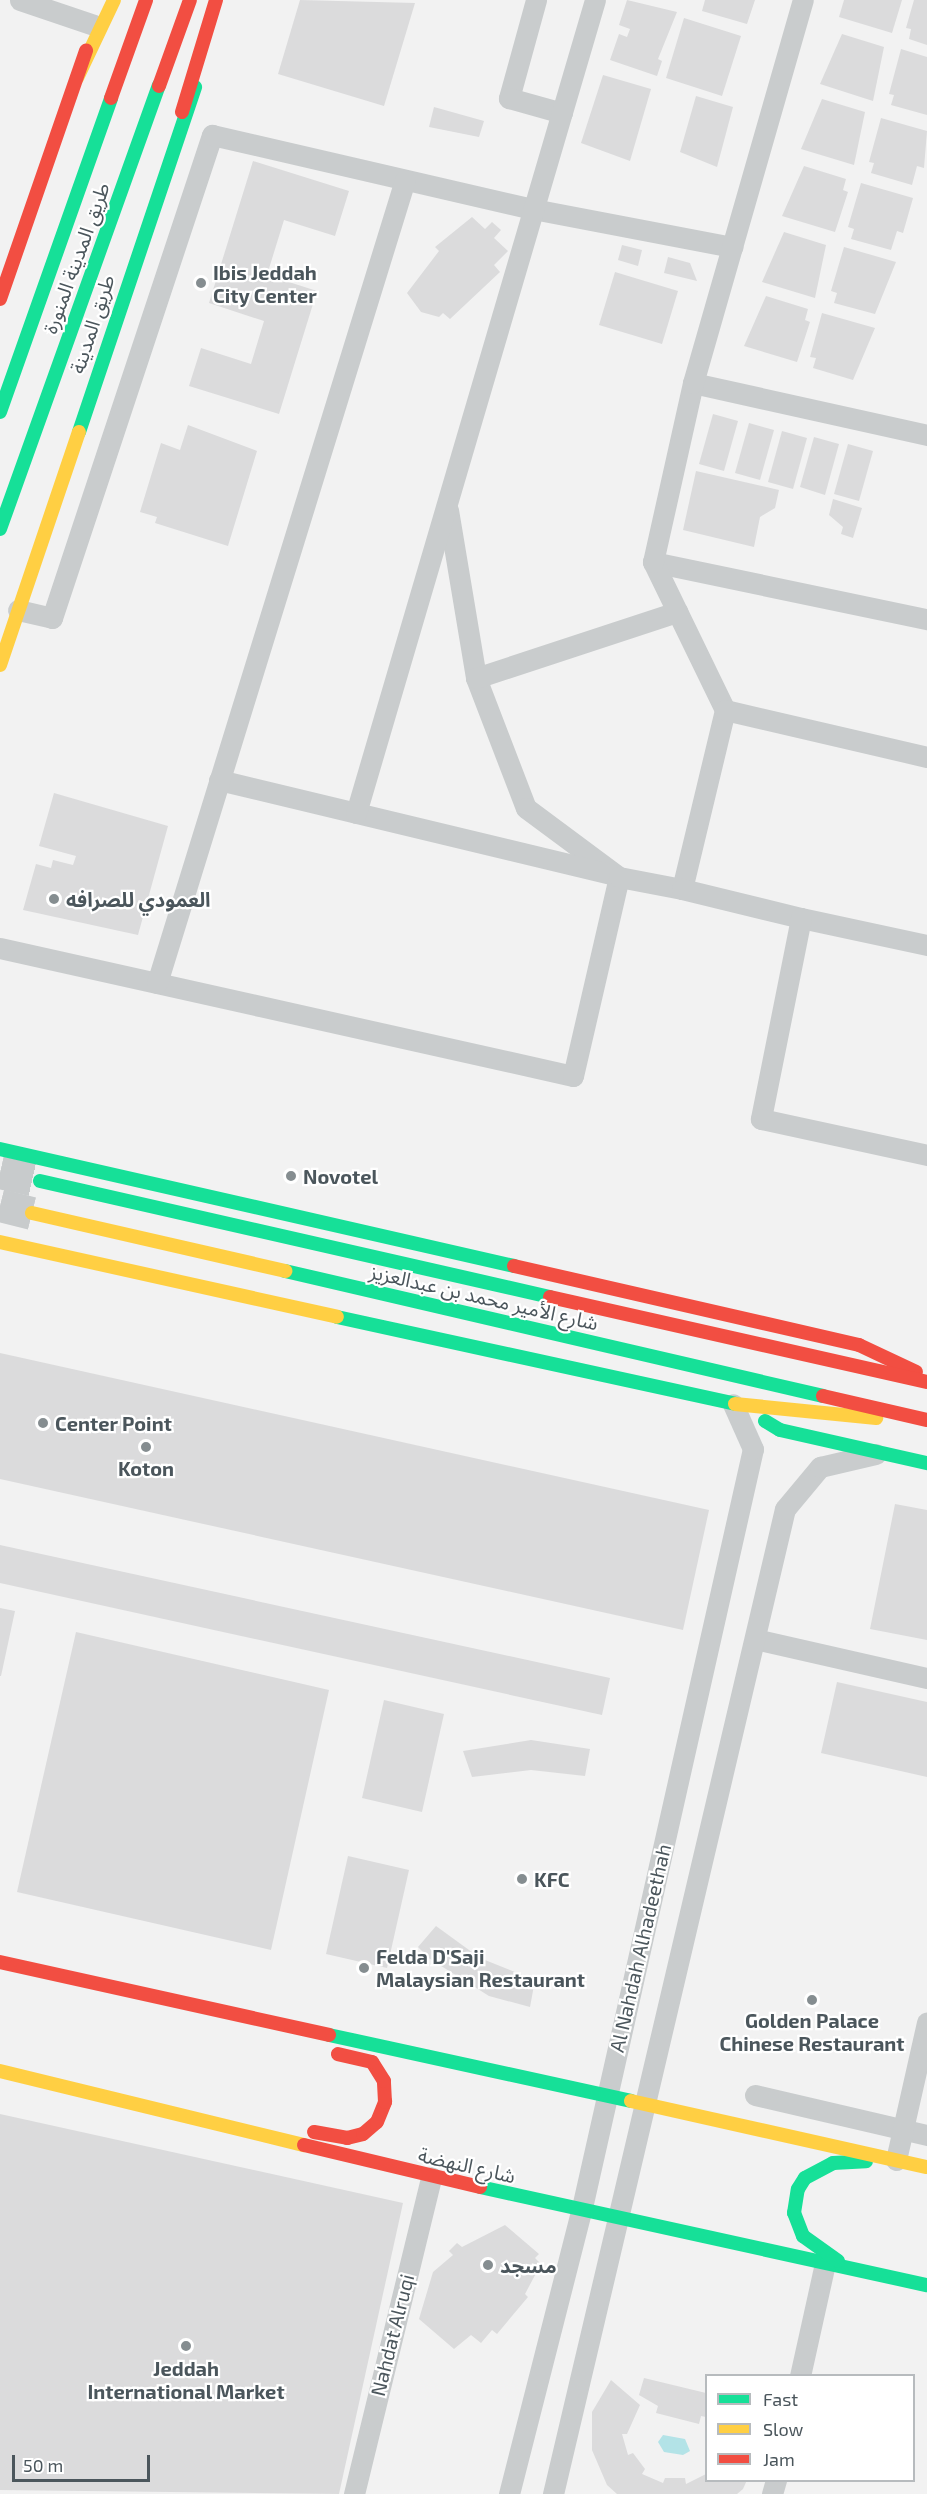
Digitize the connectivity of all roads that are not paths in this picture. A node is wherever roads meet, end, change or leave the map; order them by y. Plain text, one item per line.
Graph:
1 (20, 0) edge
2 (103, 0) edge
3 (114, 0) edge
4 (146, 0) edge
5 (190, 0) edge
6 (216, 0) edge
7 (232, 0) edge
8 (536, 0) edge
9 (595, 0) edge
10 (803, 0) edge
11 (94, 25) junction
12 (77, 78) junction
13 (183, 112) junction
14 (562, 113) junction
15 (405, 180) junction
16 (533, 209) junction
17 (732, 247) junction
18 (0, 299) edge
19 (693, 383) junction
20 (0, 412) edge
21 (927, 435) edge
22 (447, 504) junction
23 (0, 529) edge
24 (653, 562) junction
25 (18, 610) junction
26 (677, 612) junction
27 (927, 619) edge
28 (0, 665) edge
29 (476, 678) junction
30 (725, 710) junction
31 (927, 757) edge
32 (219, 780) junction
33 (356, 813) junction
34 (619, 877) junction
35 (682, 889) junction
36 (801, 918) junction
37 (927, 945) edge
38 (0, 948) edge
39 (157, 983) junction
40 (2, 1151) edge
41 (927, 1155) edge
42 (40, 1181) tunnel mouth
43 (32, 1213) tunnel mouth
44 (0, 1238) edge
45 (0, 1242) edge
46 (15, 1246) junction
47 (927, 1377) edge
48 (927, 1382) edge
49 (733, 1404) junction
50 (927, 1421) edge
51 (885, 1453) junction
52 (927, 1463) edge
53 (755, 1640) junction
54 (927, 1678) edge
55 (3, 1963) edge
56 (163, 1999) junction
57 (927, 2022) edge
58 (0, 2071) edge
59 (755, 2095) dead end
60 (607, 2096) junction
61 (140, 2107) junction
62 (645, 2114) junction
63 (903, 2130) junction
64 (927, 2135) edge
65 (896, 2160) junction
66 (927, 2167) edge
67 (431, 2177) junction
68 (581, 2212) junction
69 (623, 2213) junction
70 (825, 2263) junction
71 (848, 2268) junction
72 (927, 2285) edge
73 (800, 2374) edge
74 (354, 2494) edge
75 (509, 2494) edge
76 (553, 2494) edge

1 - 11 street
2 - 11 main road
3 - 12 main road
4 - 20 main road, طريق المدينة المنورة
5 - 23 main road, طريق المدينة المنورة
6 - 13 main road
7 - 13 main road, طريق المدينة
8 - 14 street
9 - 14 street
10 - 17 street
11 - 12 main road
12 - 18 main road
13 - 25 main road, طريق المدينة
14 - 16 street
15 - 16 street
15 - 25 street
15 - 32 street
16 - 17 street
16 - 22 street
17 - 19 street
19 - 21 street
19 - 24 street
22 - 29 street
22 - 33 street
24 - 26 street
24 - 27 street
25 - 28 main road, طريق المدينة
26 - 29 street
26 - 30 street
29 - 34 street
30 - 31 street
30 - 35 street
32 - 33 street
32 - 39 street
33 - 34 street
34 - 35 street
34 - 39 street
35 - 36 street
36 - 37 street
36 - 41 street
38 - 39 street
40 - 47 main road
42 - 48 main road, شارع الأمير محمد بن عبدالعزيز
43 - 50 main road, شارع الأمير محمد بن عبدالعزيز
44 - 46 main road
45 - 46 main road
46 - 49 main road
49 - 50 main road
49 - 51 main road
49 - 60 street, Al Nahdah Alhadeethah
51 - 52 main road
51 - 53 street
53 - 54 street
53 - 62 street
55 - 56 main road
56 - 60 main road
56 - 61 main road
57 - 63 street
58 - 61 main road, شارع النهضة
59 - 63 street
60 - 62 main road
60 - 68 street, Al Nahdah Alhadeethah
61 - 67 main road, شارع النهضة
62 - 65 main road
62 - 69 street
63 - 64 street
63 - 65 street
65 - 66 main road
65 - 71 main road
67 - 68 main road, شارع النهضة
67 - 74 street, Nahdat Alruqi
68 - 69 main road, شارع النهضة
68 - 75 street, Al Nahdah Alhadeethah
69 - 70 main road, شارع النهضة
69 - 76 street
70 - 71 main road, شارع النهضة
70 - 73 street
71 - 72 main road, شارع النهضة

